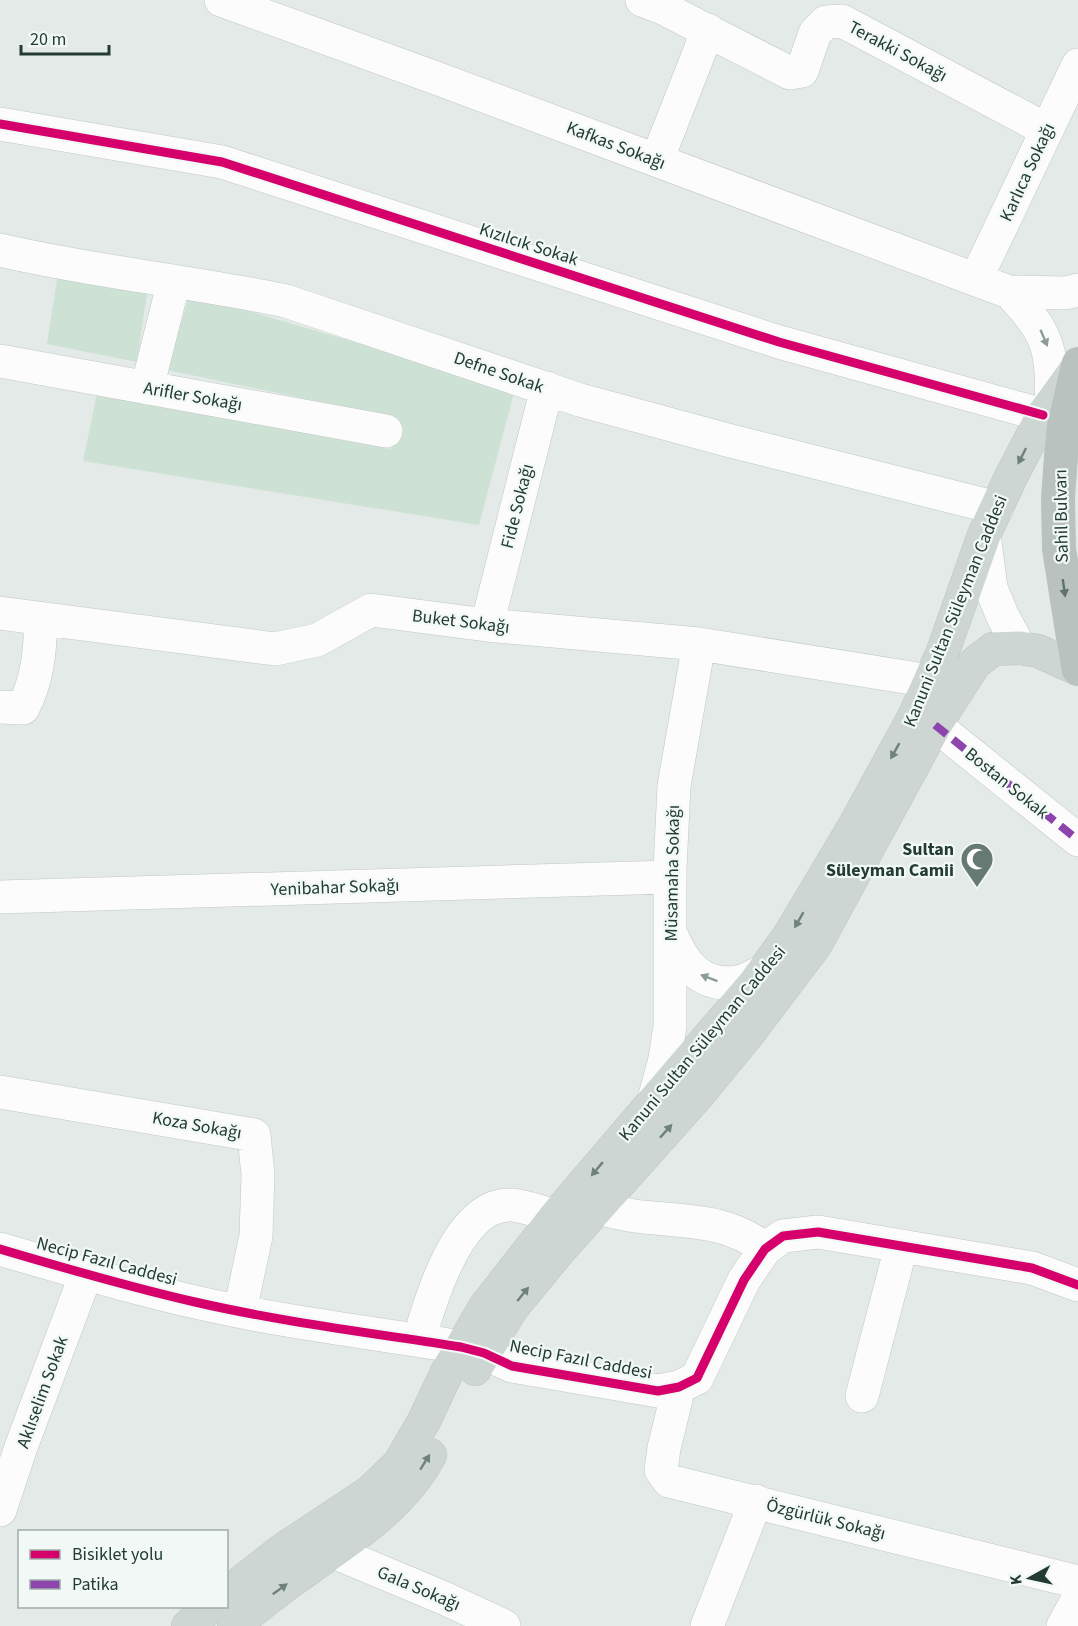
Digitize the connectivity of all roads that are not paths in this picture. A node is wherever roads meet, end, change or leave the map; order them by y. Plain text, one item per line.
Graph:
1 (221, 0) edge
2 (642, 0) edge
3 (708, 30) junction
4 (1078, 65) edge
5 (0, 124) edge
6 (1047, 130) junction
7 (657, 160) junction
8 (0, 250) edge
9 (976, 279) junction
10 (174, 281) junction
11 (1078, 290) edge
12 (1009, 292) junction
13 (0, 360) edge
14 (1077, 368) edge
15 (147, 387) junction
16 (547, 388) junction
17 (1047, 410) junction
18 (386, 431) dead end
19 (990, 522) junction
20 (0, 613) edge
21 (41, 619) junction
22 (487, 625) junction
23 (699, 644) junction
24 (1020, 648) junction
25 (1078, 669) edge
26 (930, 681) junction
27 (0, 707) edge
28 (935, 725) junction
29 (1078, 840) edge
30 (670, 877) junction
31 (0, 897) edge
32 (670, 931) junction
33 (764, 971) junction
34 (0, 1092) edge
35 (653, 1103) junction
36 (598, 1208) junction
37 (556, 1216) junction
38 (901, 1247) junction
39 (0, 1249) edge
40 (765, 1249) junction
41 (86, 1274) junction
42 (1078, 1285) edge
43 (240, 1311) junction
44 (419, 1340) junction
45 (473, 1350) junction
46 (679, 1387) junction
47 (862, 1396) dead end
48 (11, 1443) edge
49 (756, 1501) junction
50 (0, 1510) edge
51 (334, 1552) junction
52 (1078, 1582) edge
53 (228, 1592) edge
54 (1078, 1599) edge
55 (209, 1608) edge
56 (188, 1626) edge
57 (234, 1626) edge
58 (504, 1626) edge
59 (707, 1626) edge
60 (1064, 1626) edge

1 - 7 street, Kafkas Sokağı
2 - 3 street, Terakki Sokağı
3 - 6 street, Terakki Sokağı
3 - 7 street
4 - 6 street, Karlıca Sokağı
5 - 17 street, Kızılcık Sokak
6 - 9 street, Karlıca Sokağı
7 - 9 street, Kafkas Sokağı
8 - 10 street, Defne Sokak
9 - 12 street, Kafkas Sokağı
10 - 15 street
10 - 16 street, Defne Sokak
11 - 12 street
12 -> 17 street
13 - 15 street, Arifler Sokağı
14 - 17 main road, Kanuni Sultan Süleyman Caddesi
14 -> 25 highway, Sahil Bulvarı
15 - 18 street, Arifler Sokağı
16 - 19 street, Defne Sokak
16 - 22 street, Fide Sokağı
17 -> 19 main road, Kanuni Sultan Süleyman Caddesi
19 - 24 street
19 - 26 main road, Kanuni Sultan Süleyman Caddesi
20 - 21 street, Buket Sokağı
21 - 22 street, Buket Sokağı
21 - 27 street
22 - 23 street, Buket Sokağı
23 - 26 street, Buket Sokağı
23 - 30 street, Müsamaha Sokağı
24 - 25 main road, Kanuni Sultan Süleyman Caddesi
24 - 28 main road, Kanuni Sultan Süleyman Caddesi
26 -> 33 main road, Kanuni Sultan Süleyman Caddesi
28 - 29 street, Bostan Sokak
36 -> 28 main road, Kanuni Sultan Süleyman Caddesi
30 - 31 street, Yenibahar Sokağı
30 - 32 street, Müsamaha Sokağı
33 -> 32 street
32 - 35 street, Müsamaha Sokağı
33 - 35 main road, Kanuni Sultan Süleyman Caddesi
34 - 43 street, Koza Sokağı
35 -> 37 main road, Kanuni Sultan Süleyman Caddesi
36 - 40 street
45 -> 36 main road, Kanuni Sultan Süleyman Caddesi
37 - 44 street
37 - 45 main road, Kanuni Sultan Süleyman Caddesi
38 - 40 street
38 - 42 street
38 - 47 street
39 - 41 street, Necip Fazıl Caddesi
40 - 46 street
41 - 43 street, Necip Fazıl Caddesi
41 - 48 street, Aklıselim Sokak
43 - 44 street, Necip Fazıl Caddesi
44 - 45 street, Necip Fazıl Caddesi
45 - 46 street, Necip Fazıl Caddesi
51 -> 45 main road, Kanuni Sultan Süleyman Caddesi
45 - 53 main road, Kanuni Sultan Süleyman Caddesi
46 - 49 street, Özgürlük Sokağı
48 - 50 street, Aklıselim Sokak
49 - 52 street, Özgürlük Sokağı
49 - 59 street
57 -> 51 main road, Kanuni Sultan Süleyman Caddesi
51 - 58 street, Gala Sokağı
54 - 60 street
55 - 56 main road

